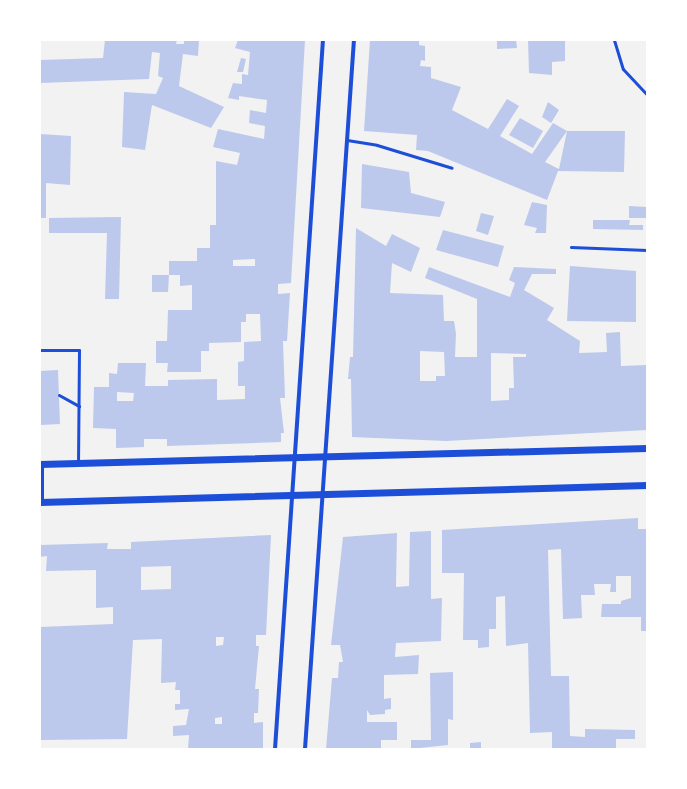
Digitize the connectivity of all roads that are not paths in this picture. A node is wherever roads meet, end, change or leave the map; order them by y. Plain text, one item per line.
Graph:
1 (323, 40) edge
2 (354, 40) edge
3 (614, 40) edge
4 (647, 95) edge
5 (347, 140) junction
6 (452, 168) dead end
7 (570, 247) dead end
8 (647, 250) edge
9 (40, 350) edge
10 (59, 395) dead end
11 (79, 406) junction
12 (647, 448) edge
13 (325, 456) junction
14 (296, 457) junction
15 (78, 463) junction
16 (41, 464) edge
17 (647, 485) edge
18 (322, 494) junction
19 (293, 495) junction
20 (41, 502) edge
21 (275, 749) edge
22 (304, 749) edge

1 - 14 street
2 - 5 street
3 - 4 lane
5 - 6 lane
5 - 13 street
7 - 8 lane
9 - 11 lane
10 - 11 lane
11 - 15 lane
12 - 13 street
13 - 14 street
13 - 18 street
14 - 15 street
14 - 19 street
15 - 16 street
16 - 20 street
17 - 18 street
18 - 19 street
18 - 22 street
19 - 20 street
19 - 21 street

